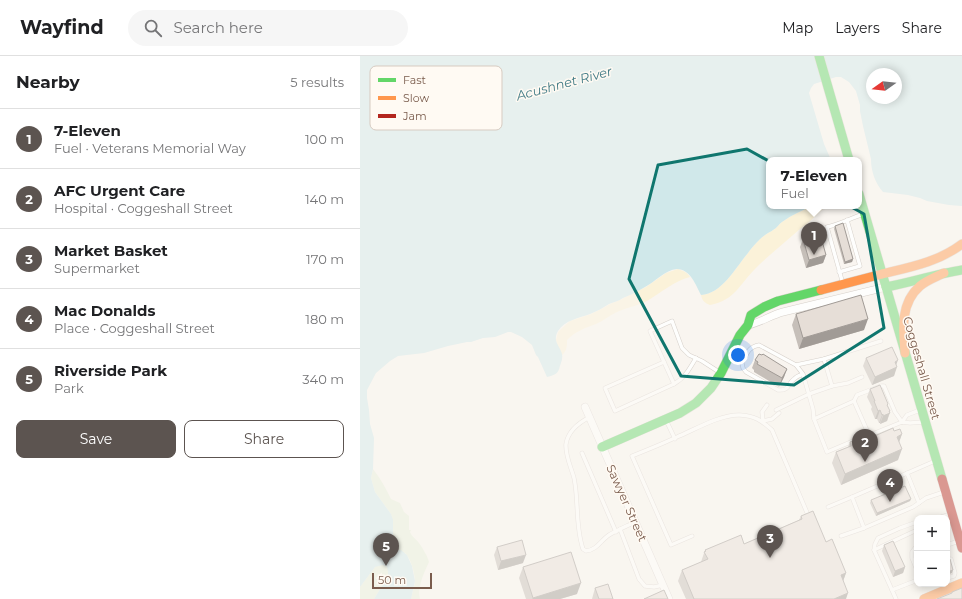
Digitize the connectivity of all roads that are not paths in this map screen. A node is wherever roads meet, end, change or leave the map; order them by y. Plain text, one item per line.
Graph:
1 (819, 56) edge
2 (848, 157) edge
3 (862, 204) edge
4 (865, 214) junction
5 (847, 220) junction
6 (962, 244) edge
7 (962, 270) edge
8 (839, 272) junction
9 (944, 273) junction
10 (882, 274) junction
11 (843, 284) junction
12 (886, 287) junction
13 (748, 325) junction
14 (881, 341) dead end
15 (905, 353) junction
16 (696, 358) junction
17 (824, 358) junction
18 (664, 362) junction
19 (796, 365) junction
20 (721, 373) junction
21 (803, 374) junction
22 (862, 377) dead end
23 (674, 384) junction
24 (832, 386) junction
25 (809, 394) junction
26 (854, 401) junction
27 (767, 405) dead end
28 (585, 407) dead end
29 (922, 409) junction
30 (776, 410) dead end
31 (779, 413) dead end
32 (590, 417) junction
33 (666, 419) junction
34 (814, 419) junction
35 (763, 421) junction
36 (902, 422) junction
37 (925, 422) junction
38 (869, 435) junction
39 (675, 438) junction
40 (862, 438) edge
41 (855, 441) edge
42 (602, 447) junction
43 (582, 453) dead end
44 (936, 460) junction
45 (907, 473) junction
46 (946, 492) junction
47 (852, 497) junction
48 (919, 503) junction
49 (828, 507) dead end
50 (952, 514) junction
51 (808, 515) edge
52 (948, 515) edge
53 (635, 522) junction
54 (914, 523) edge
55 (864, 528) junction
56 (620, 530) junction
57 (914, 531) edge
58 (616, 532) junction
59 (692, 536) dead end
60 (841, 536) dead end
61 (961, 544) edge
62 (950, 545) edge
63 (914, 549) edge
64 (874, 550) junction
65 (950, 559) edge
66 (914, 563) edge
67 (950, 577) edge
68 (914, 581) edge
69 (962, 582) edge
70 (663, 585) junction
71 (950, 586) edge
72 (946, 587) edge
73 (892, 590) junction
74 (669, 599) edge
75 (896, 599) edge
76 (924, 599) edge

1 - 2 main road
3 - 4 main road, Coggeshall Street
4 - 5 lane
4 - 10 main road, Coggeshall Street
5 - 8 lane
5 - 8 lane
6 - 10 main road
7 - 9 main road
8 - 11 lane
9 - 12 main road
9 - 15 main road
10 - 11 main road
10 - 12 main road, Coggeshall Street
11 - 13 main road
12 - 13 street
12 - 15 main road, Coggeshall Street
13 - 20 main road
14 - 17 lane
15 - 29 main road, Coggeshall Street
16 - 18 lane
16 - 20 lane
16 - 23 lane
17 - 19 lane
17 - 24 lane
18 - 23 lane
18 - 23 lane
19 - 21 lane
19 - 21 lane
20 - 33 main road
21 - 25 lane
22 - 24 lane
24 - 25 lane
25 - 30 lane
25 - 34 lane
26 - 34 lane
26 - 36 lane
26 - 38 lane
27 - 35 lane
28 - 32 street, Sawyer Street
29 - 36 lane
29 - 37 main road, Coggeshall Street
31 - 35 lane
32 - 42 street, Sawyer Street
32 - 58 lane
33 - 39 lane
33 - 42 main road
34 - 41 lane
35 - 39 lane
35 - 51 lane
36 - 37 lane
36 - 38 lane
37 - 44 main road, Coggeshall Street
38 - 40 lane
39 - 59 lane
42 - 53 street, Sawyer Street
43 - 58 lane
44 - 45 lane
44 - 46 main road, Coggeshall Street
45 - 47 lane
45 - 48 lane
46 - 48 lane
46 - 50 main road, Coggeshall Street
47 - 49 lane
47 - 55 lane
48 - 55 lane
50 - 52 lane
50 - 61 main road, Coggeshall Street
53 - 56 lane
53 - 70 street, Sawyer Street
54 - 64 lane
55 - 60 lane
56 - 58 lane
56 - 70 lane
57 - 64 lane
61 - 62 lane
63 - 66 lane
64 - 73 lane
65 - 67 lane
68 - 73 lane
69 - 71 main road
70 - 74 street, Sawyer Street
72 - 76 main road
73 - 75 lane

